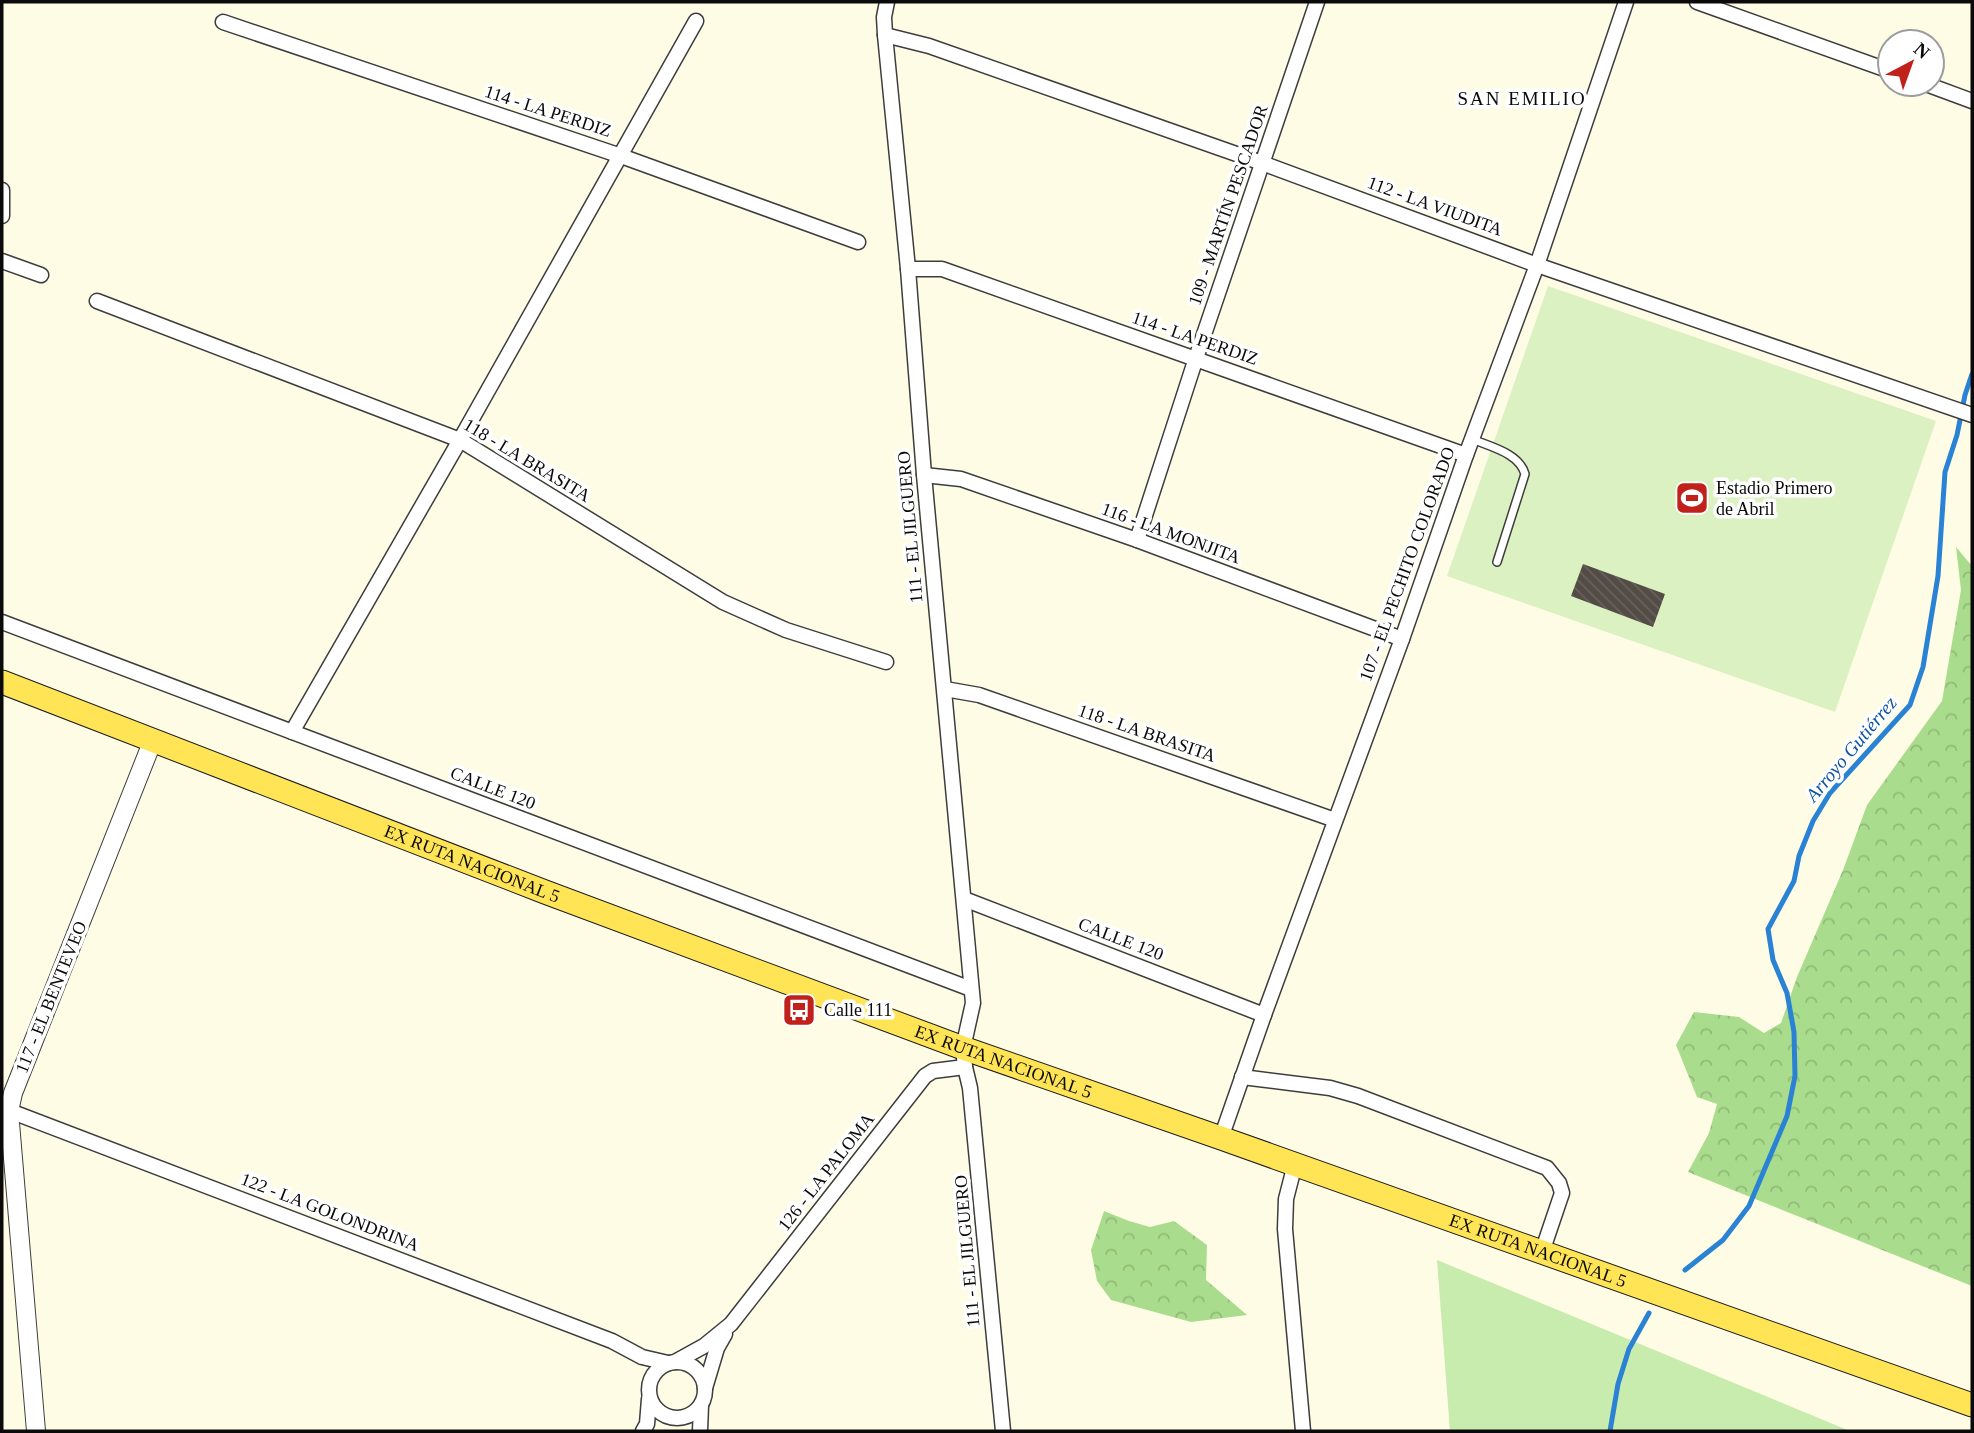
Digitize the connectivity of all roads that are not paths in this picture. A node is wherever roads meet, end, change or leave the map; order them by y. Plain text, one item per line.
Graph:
1 (887, 2) edge
2 (1317, 2) edge
3 (1626, 2) edge
4 (1697, 2) edge
5 (696, 21) dead end
6 (223, 22) dead end
7 (885, 35) junction
8 (1876, 66) edge
9 (1946, 91) edge
10 (1972, 100) edge
11 (621, 156) junction
12 (1262, 163) junction
13 (2, 190) edge
14 (2, 216) edge
15 (858, 242) dead end
16 (2, 261) edge
17 (1537, 265) junction
18 (908, 269) junction
19 (41, 275) dead end
20 (97, 301) dead end
21 (1196, 358) junction
22 (1972, 415) edge
23 (1472, 439) junction
24 (460, 440) junction
25 (1466, 454) junction
26 (924, 475) junction
27 (1137, 540) junction
28 (1497, 562) dead end
29 (2, 622) edge
30 (1402, 639) junction
31 (886, 662) dead end
32 (2, 682) edge
33 (945, 689) junction
34 (292, 732) junction
35 (153, 740) junction
36 (1335, 820) junction
37 (964, 899) junction
38 (971, 989) junction
39 (1264, 1015) junction
40 (964, 1058) junction
41 (1242, 1077) junction
42 (6, 1109) edge
43 (1221, 1138) junction
44 (1295, 1164) junction
45 (1542, 1252) junction
46 (731, 1324) junction
47 (642, 1357) junction
48 (671, 1362) junction
49 (651, 1378) junction
50 (705, 1388) junction
51 (649, 1397) junction
52 (701, 1405) junction
53 (1972, 1405) edge
54 (678, 1418) junction
55 (36, 1431) edge
56 (645, 1431) edge
57 (700, 1431) edge
58 (1003, 1431) edge
59 (1303, 1431) edge

1 - 7 street, 111 - EL JILGUERO
2 - 12 street, 109 - MARTÍN PESCADOR
3 - 17 street, 107 - EL PECHITO COLORADO
4 - 8 street
5 - 11 street
6 - 11 street, 114 - LA PERDIZ
7 - 12 street, 112 - LA VIUDITA
7 - 18 street, 111 - EL JILGUERO
9 - 10 street
11 - 15 street, 114 - LA PERDIZ
11 - 24 street
12 - 17 street, 112 - LA VIUDITA
12 - 21 street, 109 - MARTÍN PESCADOR
13 - 14 street
16 - 19 street
17 - 22 street, 112 - LA VIUDITA
17 - 23 street, 107 - EL PECHITO COLORADO
18 - 21 street, 114 - LA PERDIZ
18 - 26 street, 111 - EL JILGUERO
20 - 24 street, 118 - LA BRASITA
21 - 25 street, 114 - LA PERDIZ
21 - 27 street, 109 - MARTÍN PESCADOR
23 - 25 street, 107 - EL PECHITO COLORADO
23 - 28 lane
24 - 31 street, 118 - LA BRASITA
24 - 34 street
25 - 30 street, 107 - EL PECHITO COLORADO
26 - 27 street, 116 - LA MONJITA
26 - 33 street, 111 - EL JILGUERO
27 - 30 street, 116 - LA MONJITA
29 - 34 street, CALLE 120
30 - 36 street, 107 - EL PECHITO COLORADO
32 - 35 main road, EX RUTA NACIONAL 5
33 - 36 street, 118 - LA BRASITA
33 - 37 street, 111 - EL JILGUERO
34 - 38 street, CALLE 120
35 - 40 main road, EX RUTA NACIONAL 5
35 - 42 street, 117 - EL BENTEVEO
36 - 39 street, 107 - EL PECHITO COLORADO
37 - 38 street, 111 - EL JILGUERO
37 - 39 street, CALLE 120
38 - 40 street, 111 - EL JILGUERO
39 - 41 street, 107 - EL PECHITO COLORADO
40 - 43 main road, EX RUTA NACIONAL 5
40 - 46 street, 126 - LA PALOMA
40 - 58 street, 111 - EL JILGUERO
41 - 43 street, 107 - EL PECHITO COLORADO
41 - 45 street
42 - 47 street, 122 - LA GOLONDRINA
42 - 55 street, 117 - EL BENTEVEO
43 - 44 main road, EX RUTA NACIONAL 5
44 - 45 main road, EX RUTA NACIONAL 5
44 - 59 street
45 - 53 main road, EX RUTA NACIONAL 5
46 - 48 street, 126 - LA PALOMA
46 - 50 street, 126 - LA PALOMA
47 - 48 street, 122 - LA GOLONDRINA
47 - 49 street
48 - 49 street
48 - 50 street
49 - 51 street
50 - 52 street
51 - 54 street
51 - 56 street
52 - 54 street
52 - 57 street
54 - 56 street
54 - 57 street

